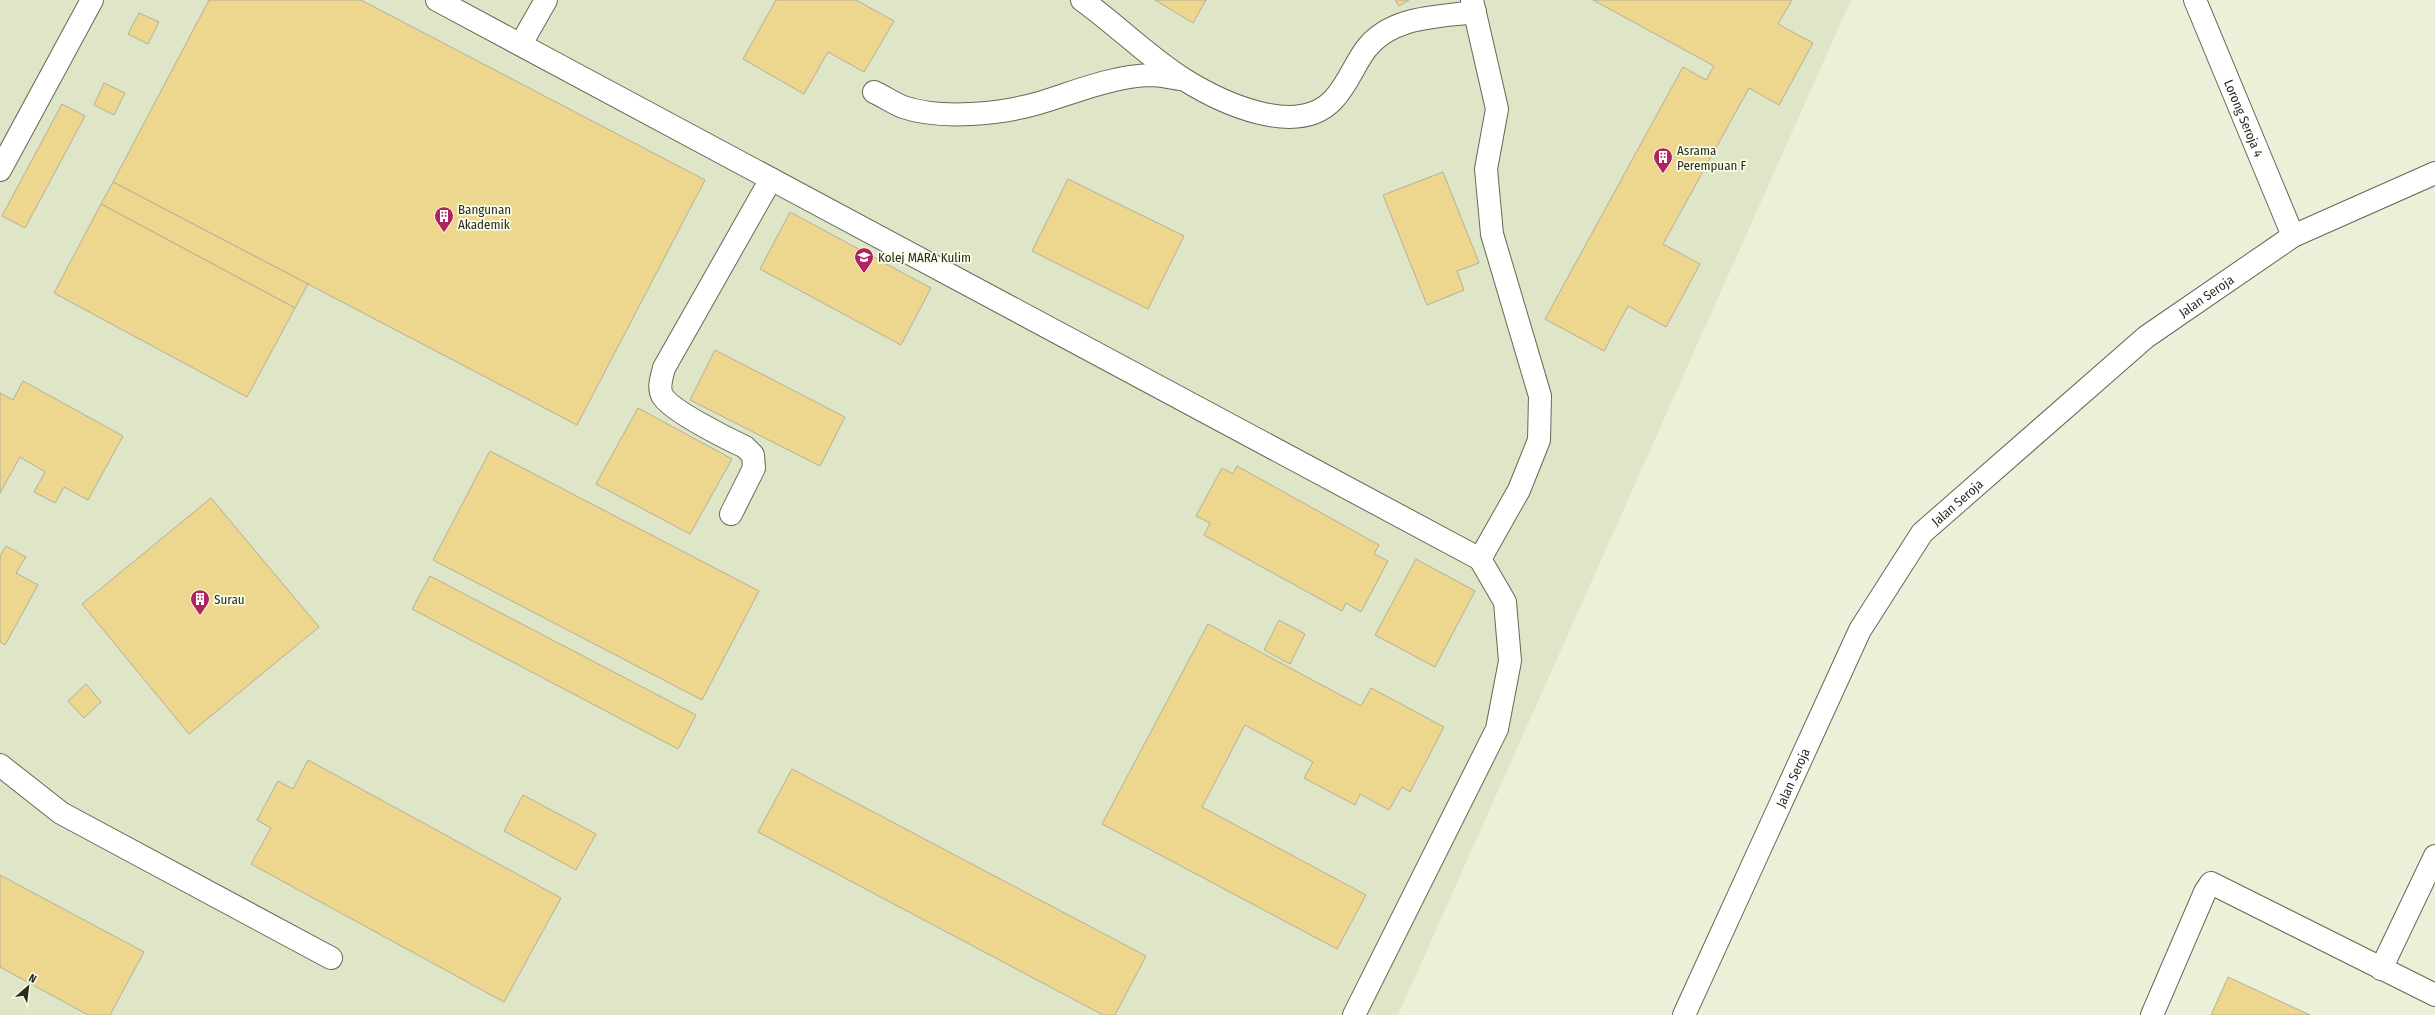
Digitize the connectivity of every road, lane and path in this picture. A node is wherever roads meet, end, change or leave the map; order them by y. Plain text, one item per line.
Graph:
1 (92, 0) edge
2 (438, 0) edge
3 (546, 0) edge
4 (1082, 0) edge
5 (2195, 0) edge
6 (1473, 6) edge
7 (521, 44) junction
8 (1184, 80) junction
9 (874, 92) dead end
10 (0, 170) edge
11 (2435, 173) edge
12 (771, 179) junction
13 (2293, 236) junction
14 (731, 514) dead end
15 (1480, 559) junction
16 (0, 765) edge
17 (2435, 856) edge
18 (331, 958) dead end
19 (2381, 969) junction
20 (2435, 995) edge
21 (1354, 1015) edge
22 (1684, 1015) edge
23 (2152, 1015) edge

1 - 10 street
2 - 7 street
3 - 7 street
4 - 8 street
5 - 13 street, Lorong Seroja 4
6 - 8 street
6 - 15 street
7 - 12 street
8 - 9 street
11 - 13 street, Jalan Seroja
12 - 14 street
12 - 15 street
13 - 22 street, Jalan Seroja
15 - 21 street
16 - 18 street
17 - 19 street
19 - 20 street
19 - 23 street

